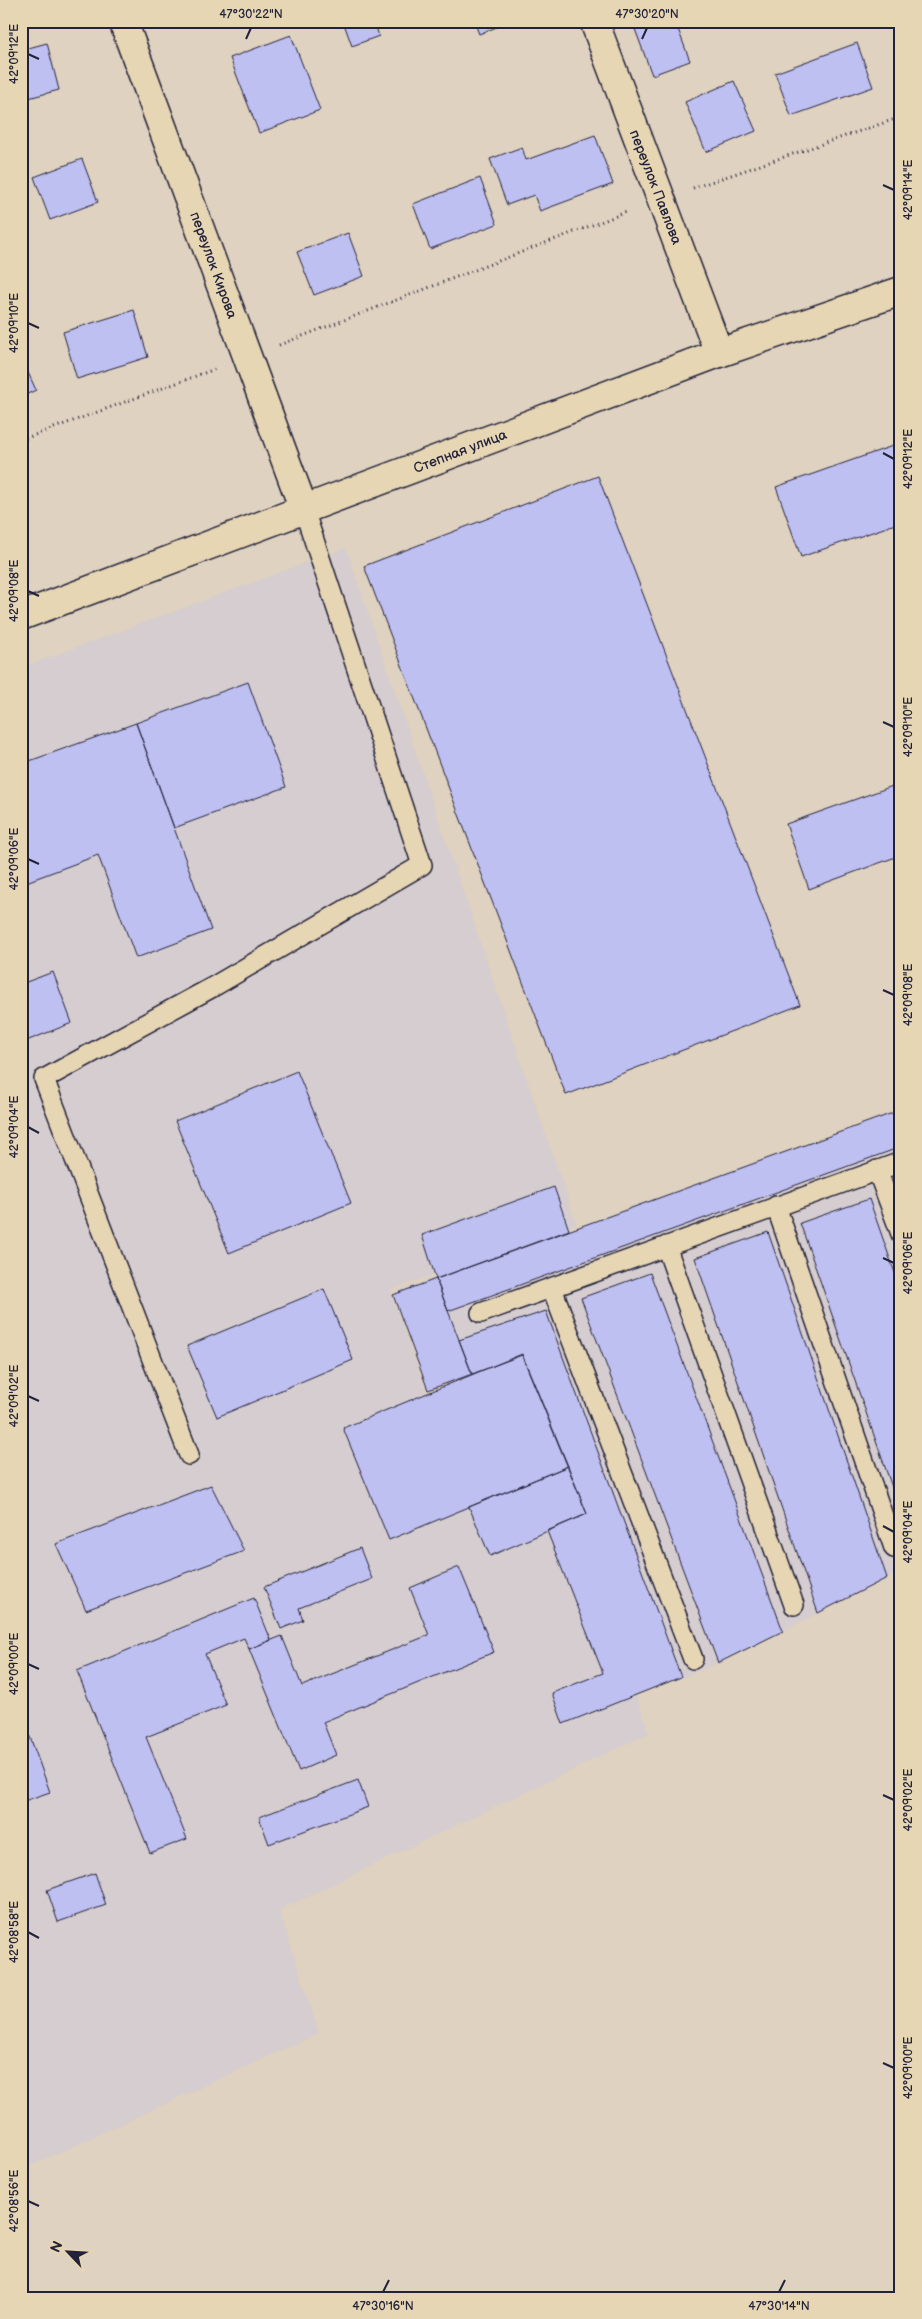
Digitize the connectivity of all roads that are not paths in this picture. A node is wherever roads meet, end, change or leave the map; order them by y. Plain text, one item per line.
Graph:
1 (123, 21) edge
2 (594, 21) edge
3 (901, 291) edge
4 (719, 353) junction
5 (304, 510) junction
6 (21, 616) edge
7 (901, 1162) edge
8 (877, 1170) junction
9 (776, 1206) junction
10 (901, 1234) edge
11 (666, 1246) junction
12 (552, 1288) junction
13 (481, 1314) dead end
14 (189, 1455) dead end
15 (894, 1548) dead end
16 (794, 1605) dead end
17 (693, 1659) dead end

1 - 5 main road, переулок Кирова
2 - 4 main road, переулок Павлова
3 - 4 main road, Степная улица
4 - 5 main road, Степная улица
5 - 6 main road, Степная улица
5 - 14 lane
7 - 8 lane
8 - 9 lane
8 - 10 lane
9 - 11 lane
9 - 15 lane
11 - 12 lane
11 - 16 lane
12 - 13 lane
12 - 17 lane

